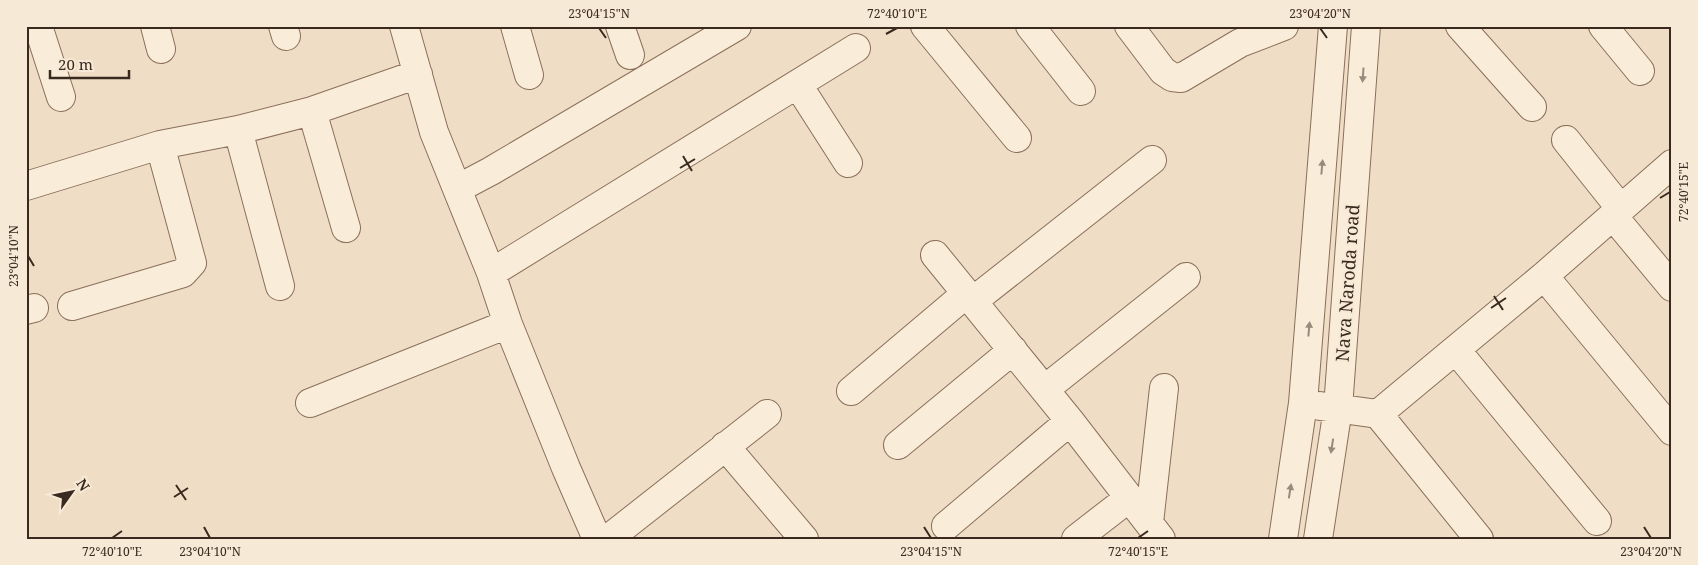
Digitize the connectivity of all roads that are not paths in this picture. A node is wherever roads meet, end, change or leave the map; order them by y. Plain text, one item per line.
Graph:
1 (38, 26) edge
2 (404, 26) edge
3 (515, 26) edge
4 (620, 26) edge
5 (737, 26) edge
6 (925, 26) edge
7 (1030, 26) edge
8 (1129, 26) edge
9 (1284, 26) edge
10 (1333, 26) edge
11 (1366, 26) edge
12 (1460, 26) edge
13 (1603, 26) edge
14 (856, 48) dead end
15 (630, 55) dead end
16 (1640, 71) dead end
17 (418, 74) junction
18 (529, 75) dead end
19 (798, 85) junction
20 (1081, 90) dead end
21 (61, 97) dead end
22 (1532, 108) dead end
23 (312, 111) junction
24 (238, 130) junction
25 (1017, 138) dead end
26 (1566, 140) dead end
27 (160, 145) junction
28 (1152, 160) dead end
29 (848, 162) dead end
30 (1672, 164) edge
31 (26, 186) edge
32 (457, 189) junction
33 (1617, 212) junction
34 (346, 228) dead end
35 (935, 255) dead end
36 (491, 273) junction
37 (1544, 276) junction
38 (1186, 277) dead end
39 (280, 286) dead end
40 (1672, 287) edge
41 (970, 297) junction
42 (72, 306) dead end
43 (508, 324) junction
44 (1013, 350) junction
45 (1456, 350) junction
46 (1164, 388) dead end
47 (1045, 389) junction
48 (851, 391) dead end
49 (310, 403) dead end
50 (1303, 403) junction
51 (1338, 408) junction
52 (767, 414) dead end
53 (1378, 414) junction
54 (1070, 421) junction
55 (1672, 431) edge
56 (898, 445) dead end
57 (725, 446) junction
58 (1129, 498) junction
59 (1597, 521) dead end
60 (946, 526) dead end
61 (1155, 531) edge
62 (597, 539) edge
63 (608, 539) edge
64 (804, 539) edge
65 (1076, 539) edge
66 (1283, 539) edge
67 (1318, 539) edge
68 (1479, 539) edge

1 - 21 street
2 - 17 street
3 - 18 street
4 - 15 street
5 - 32 street
6 - 25 street
7 - 20 street
8 - 9 street
50 -> 10 street
11 -> 51 street, Nava Naroda road
12 - 22 street
13 - 16 street
14 - 19 street
17 - 23 street
17 - 32 street
19 - 29 street
19 - 36 street
23 - 24 street
23 - 34 street
24 - 27 street
24 - 39 street
26 - 33 street
27 - 31 street
27 - 42 street
28 - 41 street
30 - 33 street
32 - 36 street
33 - 37 street
33 - 40 street
35 - 41 street
36 - 43 street
37 - 45 street
37 - 55 street
38 - 47 street
41 - 44 street
41 - 48 street
43 - 49 street
43 - 62 street
44 - 47 street
44 - 56 street
45 - 53 street
45 - 59 street
46 - 61 street
47 - 54 street
50 - 51 street
66 -> 50 street
51 - 53 street
51 -> 67 street, Nava Naroda road
52 - 57 street
53 - 68 street
54 - 58 street
54 - 60 street
57 - 63 street
57 - 64 street
58 - 61 street
58 - 65 street

